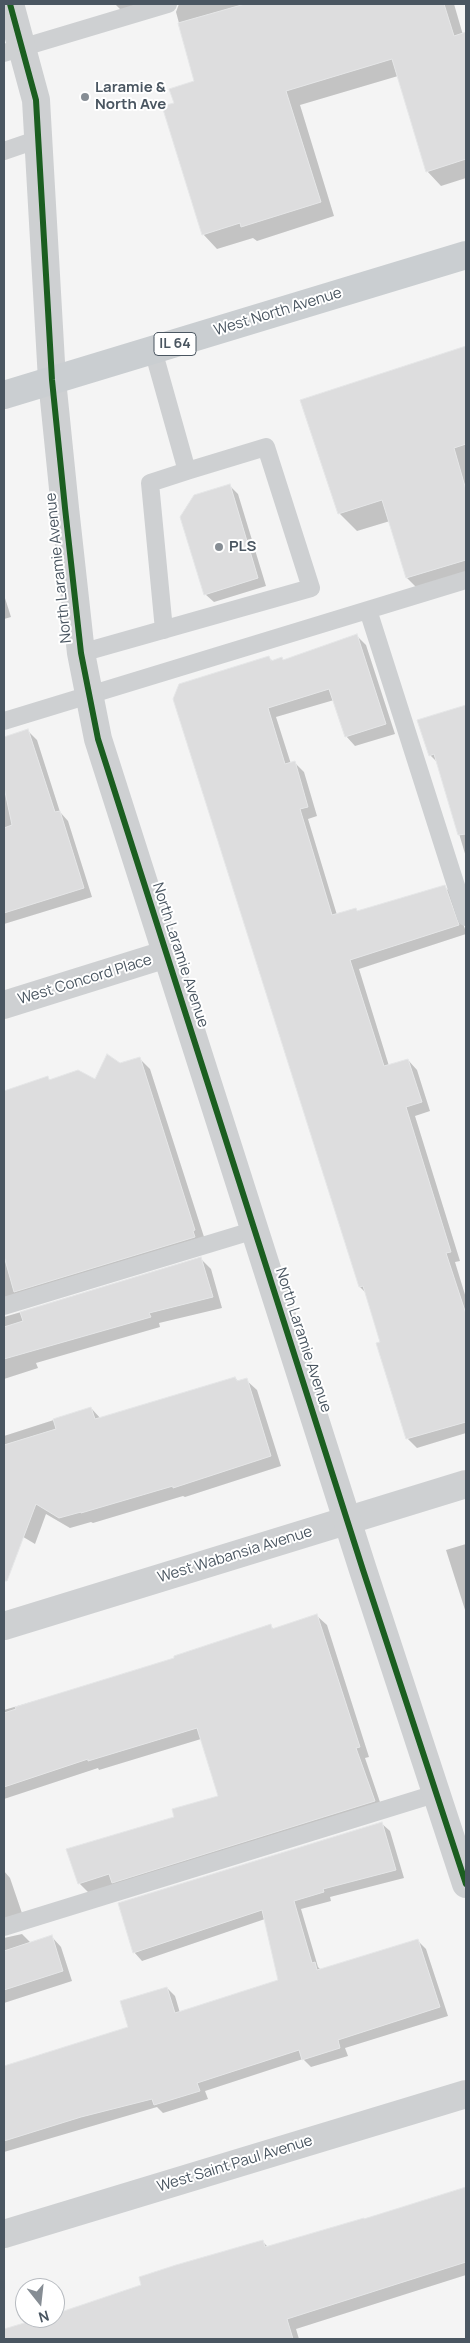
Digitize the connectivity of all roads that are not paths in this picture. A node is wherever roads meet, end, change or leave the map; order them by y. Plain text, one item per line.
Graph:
1 (10, 4) edge
2 (168, 4) edge
3 (14, 50) edge
4 (39, 139) junction
5 (4, 150) edge
6 (466, 254) edge
7 (153, 350) junction
8 (52, 380) junction
9 (4, 395) edge
10 (187, 471) junction
11 (466, 580) edge
12 (368, 610) junction
13 (164, 630) junction
14 (81, 653) junction
15 (90, 695) junction
16 (4, 721) edge
17 (466, 917) edge
18 (167, 954) junction
19 (4, 1005) edge
20 (255, 1230) junction
21 (4, 1306) edge
22 (466, 1484) edge
23 (347, 1521) junction
24 (4, 1626) edge
25 (438, 1794) junction
26 (466, 1884) edge
27 (4, 1927) edge
28 (466, 2094) edge
29 (4, 2234) edge

1 - 3 street, North Laramie Avenue
2 - 3 lane
3 - 4 street, North Laramie Avenue
4 - 5 lane
4 - 8 street, North Laramie Avenue
6 - 7 main road, West North Avenue / IL 64
7 - 8 main road, West North Avenue / IL 64
7 - 10 lane
8 - 9 main road, West North Avenue / IL 64
8 - 14 street, North Laramie Avenue
10 - 13 lane
10 - 13 lane
11 - 12 lane
12 - 15 lane
12 - 17 lane
13 - 14 lane
14 - 15 street, North Laramie Avenue
15 - 16 lane
15 - 18 street, North Laramie Avenue
18 - 19 street, West Concord Place
18 - 20 street, North Laramie Avenue
20 - 21 lane
20 - 23 street, North Laramie Avenue
22 - 23 street, West Wabansia Avenue
23 - 24 street, West Wabansia Avenue
23 - 25 street, North Laramie Avenue
25 - 26 street, North Laramie Avenue
25 - 27 lane
28 - 29 street, West Saint Paul Avenue

